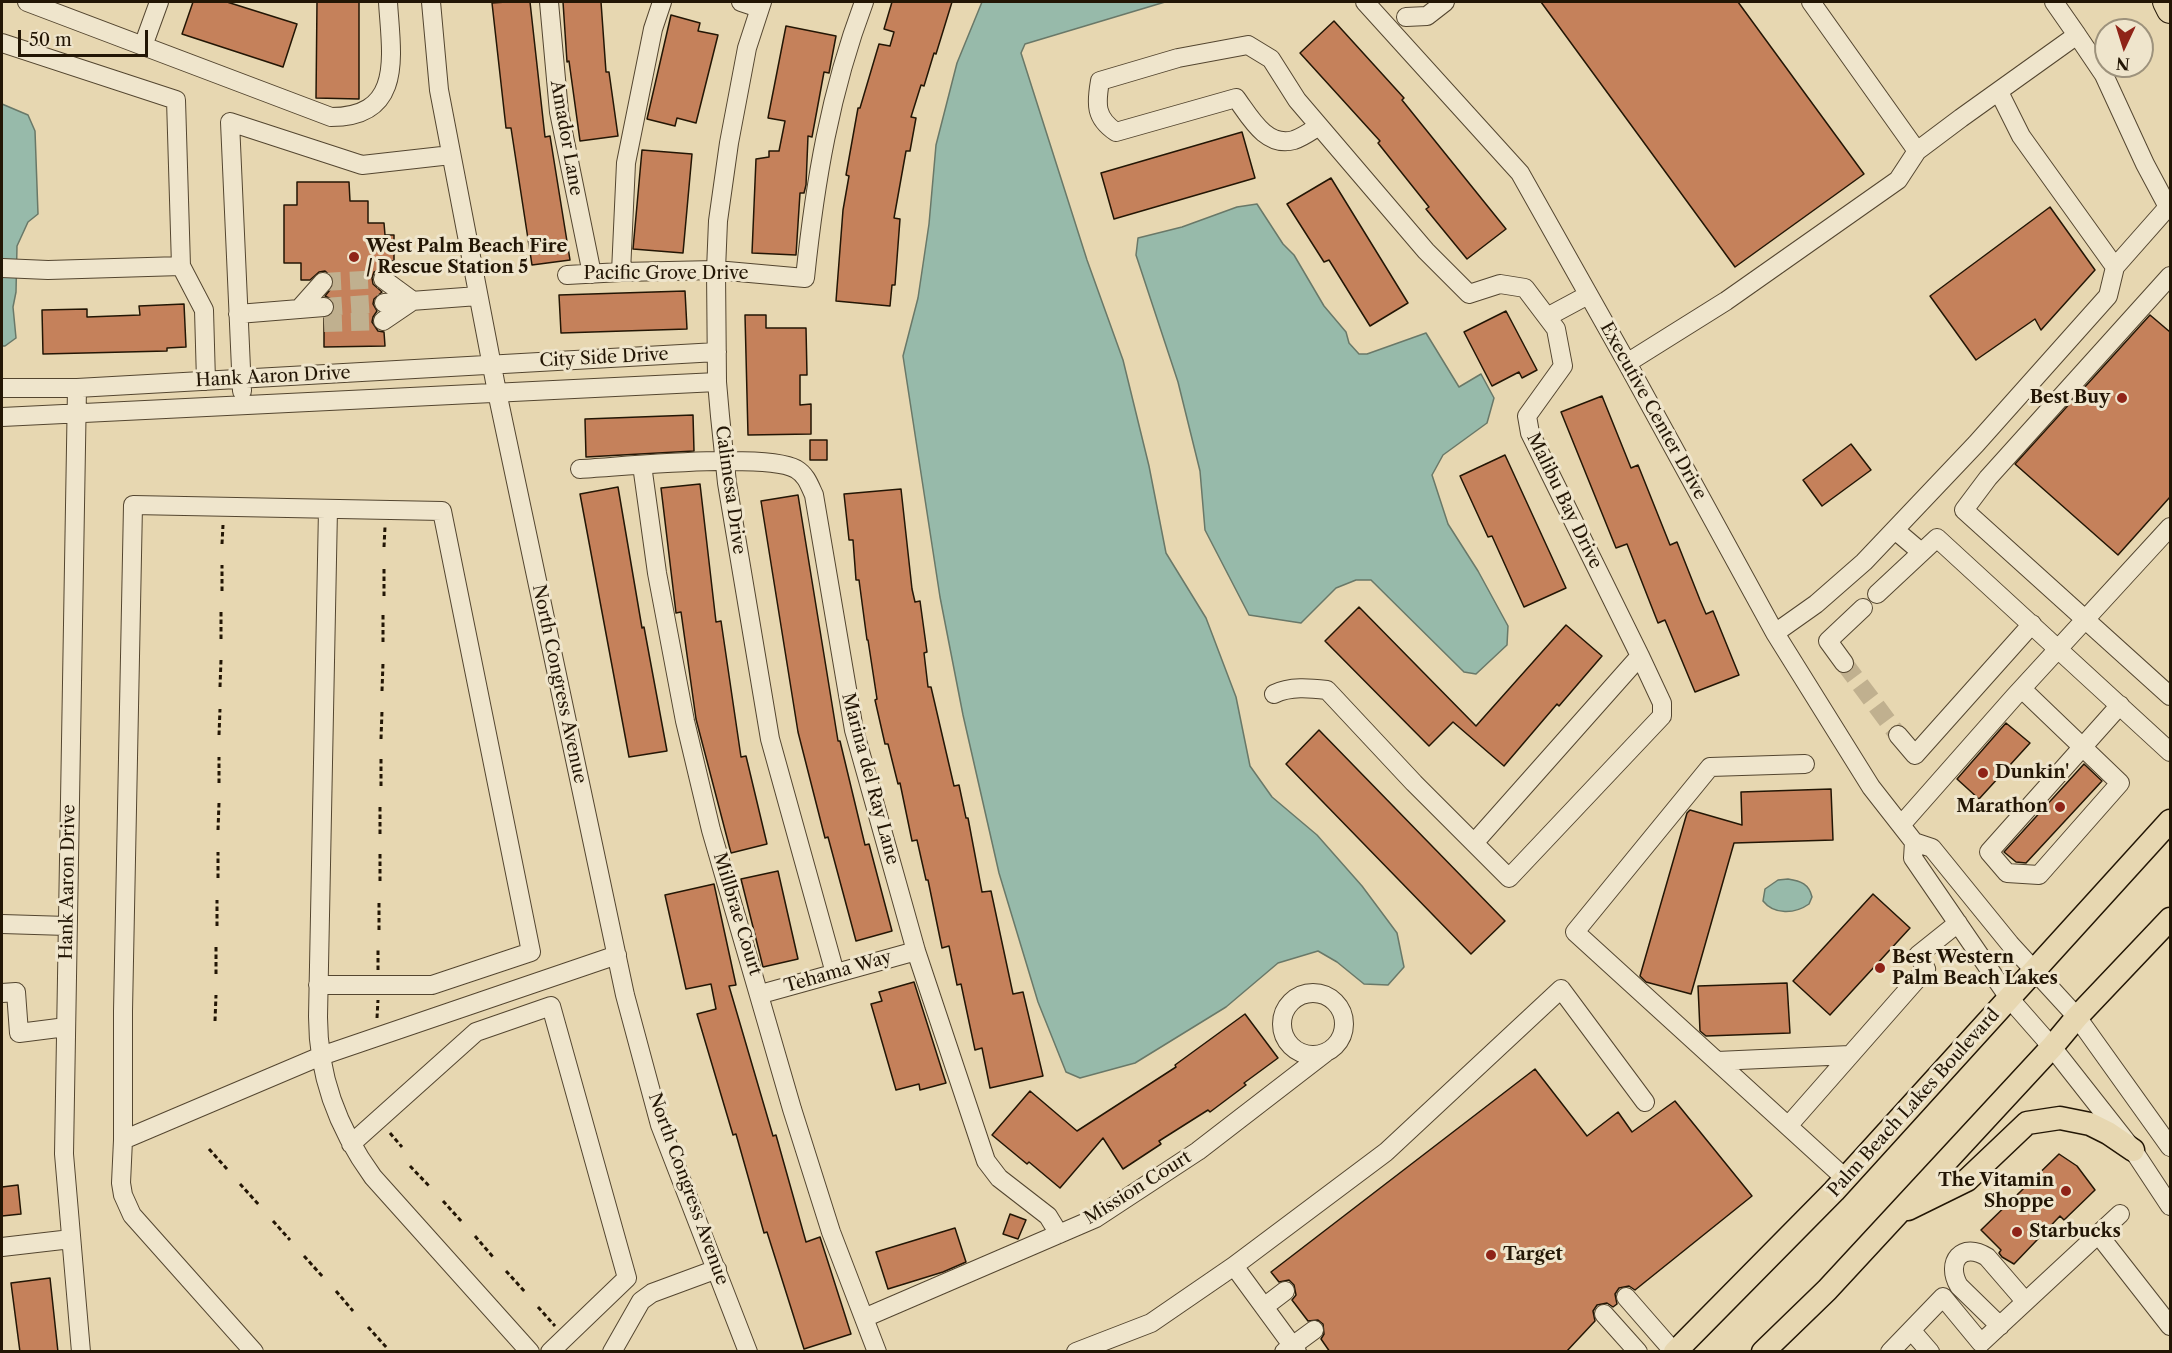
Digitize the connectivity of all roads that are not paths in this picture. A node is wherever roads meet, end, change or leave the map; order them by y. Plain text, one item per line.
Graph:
1 (27, 2) edge
2 (159, 2) edge
3 (388, 2) edge
4 (430, 2) edge
5 (549, 2) edge
6 (662, 2) edge
7 (741, 2) edge
8 (864, 2) edge
9 (1365, 2) edge
10 (1445, 2) edge
11 (1811, 2) edge
12 (2054, 2) edge
13 (2166, 2) edge
14 (760, 5) edge
15 (1407, 9) edge
16 (2170, 10) edge
17 (1391, 30) junction
18 (2077, 35) junction
19 (2, 42) edge
20 (143, 46) junction
21 (1999, 92) junction
22 (1319, 126) junction
23 (1917, 151) junction
24 (451, 155) junction
25 (182, 266) junction
26 (2115, 267) junction
27 (2, 268) edge
28 (716, 270) junction
29 (621, 272) junction
30 (592, 274) junction
31 (567, 275) dead end
32 (2170, 276) edge
33 (478, 296) junction
34 (1588, 296) junction
35 (384, 299) tunnel mouth
36 (299, 309) junction
37 (238, 314) junction
38 (1547, 317) junction
39 (717, 352) junction
40 (670, 354) junction
41 (596, 359) junction
42 (1627, 363) junction
43 (492, 364) junction
44 (242, 379) junction
45 (206, 381) junction
46 (717, 382) junction
47 (671, 384) junction
48 (2, 388) edge
49 (24, 388) junction
50 (77, 388) junction
51 (599, 388) junction
52 (497, 392) junction
53 (242, 405) junction
54 (77, 412) junction
55 (23, 415) junction
56 (2, 417) edge
57 (725, 462) junction
58 (642, 465) junction
59 (580, 470) dead end
60 (328, 509) junction
61 (2170, 527) edge
62 (1896, 530) junction
63 (1921, 552) junction
64 (1877, 594) dead end
65 (1863, 608) dead end
66 (2085, 620) junction
67 (2032, 624) junction
68 (1775, 633) junction
69 (2059, 648) junction
70 (1640, 656) junction
71 (1844, 663) tunnel mouth
72 (2022, 689) junction
73 (1274, 694) dead end
74 (2170, 696) edge
75 (2120, 705) junction
76 (1898, 735) tunnel mouth
77 (2083, 747) junction
78 (2170, 752) edge
79 (1805, 765) dead end
80 (2170, 821) edge
81 (1901, 825) junction
82 (1914, 842) junction
83 (1474, 843) junction
84 (2170, 919) edge
85 (1958, 923) junction
86 (2, 924) edge
87 (67, 926) junction
88 (916, 951) junction
89 (617, 955) junction
90 (2033, 971) junction
91 (835, 972) junction
92 (318, 985) junction
93 (2, 993) edge
94 (760, 994) junction
95 (2009, 998) junction
96 (2076, 1017) junction
97 (66, 1027) junction
98 (2052, 1047) junction
99 (1325, 1053) dead end
100 (1850, 1055) junction
101 (321, 1056) junction
102 (1717, 1061) junction
103 (1645, 1102) dead end
104 (1788, 1126) junction
105 (123, 1140) junction
106 (351, 1144) junction
107 (2170, 1148) edge
108 (2133, 1150) junction
109 (1846, 1179) junction
110 (2170, 1206) edge
111 (2120, 1214) dead end
112 (1896, 1215) junction
113 (1059, 1234) junction
114 (2098, 1234) junction
115 (71, 1239) junction
116 (2, 1247) edge
117 (1233, 1266) junction
118 (717, 1269) junction
119 (1285, 1291) dead end
120 (1626, 1297) dead end
121 (2025, 1301) junction
122 (1264, 1307) junction
123 (1604, 1314) dead end
124 (864, 1318) junction
125 (2000, 1326) junction
126 (2170, 1326) edge
127 (1314, 1330) dead end
128 (1911, 1330) junction
129 (1291, 1349) edge
130 (81, 1352) edge
131 (254, 1352) edge
132 (530, 1352) edge
133 (550, 1352) edge
134 (612, 1352) edge
135 (748, 1352) edge
136 (877, 1352) edge
137 (1076, 1352) edge
138 (1638, 1352) edge
139 (1675, 1352) edge
140 (1763, 1352) edge
141 (1890, 1352) edge
142 (1930, 1352) edge

1 - 20 street
2 - 20 street
3 - 20 street
4 - 24 street, North Congress Avenue
5 - 30 street, Amador Lane
6 - 29 street
7 - 14 street
8 - 28 street, Pacific Grove Drive
9 - 17 street, Executive Center Drive
10 - 15 street
11 - 23 street
12 - 18 street
13 - 16 highway
14 - 28 street, Calimesa Drive
15 - 17 street
17 - 34 street, Executive Center Drive
18 - 21 street
18 - 26 street
19 - 25 street
21 - 23 street
21 - 26 street
22 - 22 street, Malibu Bay Drive
22 - 38 street, Malibu Bay Drive
23 - 42 street
24 - 33 street, North Congress Avenue
24 - 37 street
25 - 27 street
25 - 45 street
26 - 62 street
28 - 29 street, Pacific Grove Drive
28 - 39 street, Calimesa Drive
29 - 30 street, Pacific Grove Drive
30 - 31 street, Pacific Grove Drive
32 - 66 street
33 - 35 street
33 - 43 street, North Congress Avenue
34 - 38 street
34 - 42 street, Executive Center Drive
36 - 36 street
36 - 37 street
37 - 44 street
38 - 70 street, Malibu Bay Drive
39 - 40 street, City Side Drive
39 - 46 street, Calimesa Drive
40 - 41 street, City Side Drive
40 - 47 street
41 - 43 street, City Side Drive
41 - 51 street
42 - 68 street, Executive Center Drive
43 - 44 street, Hank Aaron Drive
43 - 52 street, North Congress Avenue
44 - 45 street, Hank Aaron Drive
44 - 53 street
45 - 50 street, Hank Aaron Drive
46 - 47 street, City Side Drive
46 - 57 street, Calimesa Drive
47 - 51 street, City Side Drive
48 - 49 street
49 - 50 street
49 - 55 street
50 - 54 street, Hank Aaron Drive
51 - 52 street, City Side Drive
52 - 53 street, Hank Aaron Drive
52 - 89 street, North Congress Avenue
53 - 54 street, Hank Aaron Drive
54 - 55 street
54 - 87 street, Hank Aaron Drive
55 - 56 street
57 - 58 street, Marina del Ray Lane
57 - 88 street, Marina del Ray Lane
57 - 91 street, Calimesa Drive
58 - 59 street, Marina del Ray Lane
58 - 94 street, Millbrae Court
60 - 92 street
60 - 92 street
60 - 105 street
61 - 66 street
62 - 63 street
62 - 68 street
63 - 64 street
63 - 67 street
65 - 71 street
66 - 69 street
66 - 74 street
67 - 69 street
67 - 76 street
68 - 81 street, Executive Center Drive
69 - 72 street
69 - 75 street
70 - 83 street
70 - 83 street, Malibu Bay Drive
72 - 77 street
72 - 81 street
73 - 83 street, Malibu Bay Drive
75 - 77 street
75 - 78 street
77 - 77 street
79 - 102 street
80 - 90 main road, Palm Beach Lakes Boulevard
81 - 82 street, Executive Center Drive
82 - 85 street, Executive Center Drive
82 - 90 street, Executive Center Drive
84 - 96 main road
85 - 95 street, Executive Center Drive
85 - 100 street
86 - 87 street
87 - 97 street, Hank Aaron Drive
88 - 91 street, Tehama Way
88 - 113 street, Marina del Ray Lane
89 - 101 street
89 - 118 street, North Congress Avenue
90 - 95 main road, Palm Beach Lakes Boulevard
90 - 96 street, Executive Center Drive
91 - 94 street, Tehama Way
92 - 101 street
93 - 97 street
94 - 124 street, Millbrae Court
95 - 98 street, Executive Center Drive
95 - 109 main road, Palm Beach Lakes Boulevard
96 - 98 main road
96 - 107 street, Executive Center Drive
97 - 115 street, Hank Aaron Drive
98 - 108 street, Executive Center Drive
98 - 112 main road
99 - 113 street, Mission Court
100 - 102 street
100 - 104 street
101 - 105 street
101 - 106 street
102 - 104 street
103 - 117 street
104 - 109 street
105 - 131 street
106 - 132 street
106 - 133 street
108 - 110 street, Executive Center Drive
108 - 112 main road
109 - 139 main road, Palm Beach Lakes Boulevard
111 - 114 street
112 - 140 main road
113 - 124 street, Mission Court
114 - 121 street
114 - 126 street
115 - 116 street
115 - 130 street, Hank Aaron Drive
117 - 122 street
117 - 137 street
118 - 134 street
118 - 135 street, North Congress Avenue
119 - 122 street
120 - 139 street
121 - 125 street
121 - 125 street
122 - 129 street
123 - 138 street
124 - 136 street, Millbrae Court
125 - 128 street
127 - 129 street
128 - 141 street
128 - 142 street

